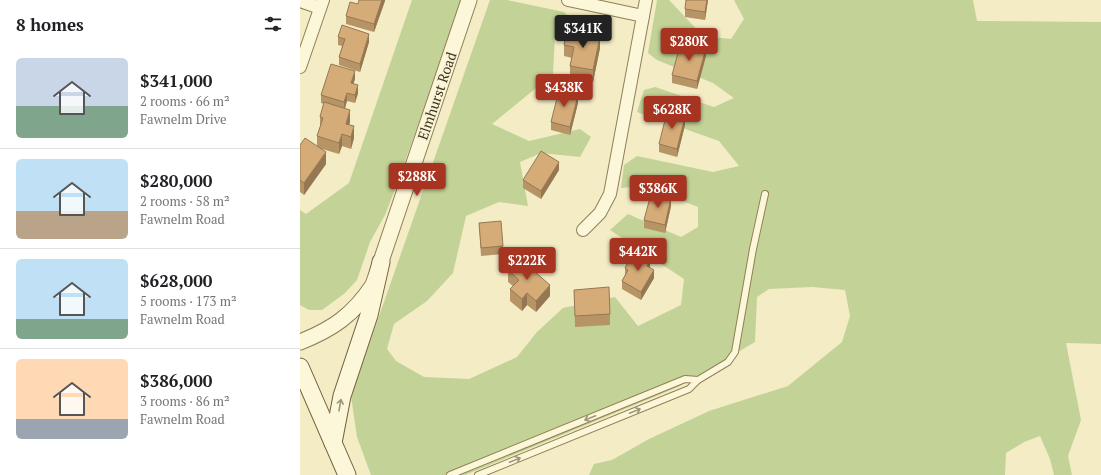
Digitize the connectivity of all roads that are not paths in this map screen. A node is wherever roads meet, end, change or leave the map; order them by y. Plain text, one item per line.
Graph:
1 (469, 0) edge
2 (568, 0) edge
3 (646, 0) edge
4 (300, 1) edge
5 (322, 4) edge
6 (643, 16) junction
7 (300, 67) edge
8 (765, 194) dead end
9 (584, 230) dead end
10 (381, 262) junction
11 (300, 342) edge
12 (300, 367) edge
13 (698, 380) junction
14 (334, 444) junction
15 (347, 475) edge
16 (450, 475) edge
17 (478, 475) edge

1 - 10 street, Elmhurst Road
2 - 6 street
3 - 6 street
4 - 5 street
5 - 7 street
6 - 9 street
8 - 13 lane
10 - 11 street, Elmhurst Road
14 -> 10 main road
12 - 14 main road
13 -> 16 lane
17 -> 13 lane
14 - 15 main road

